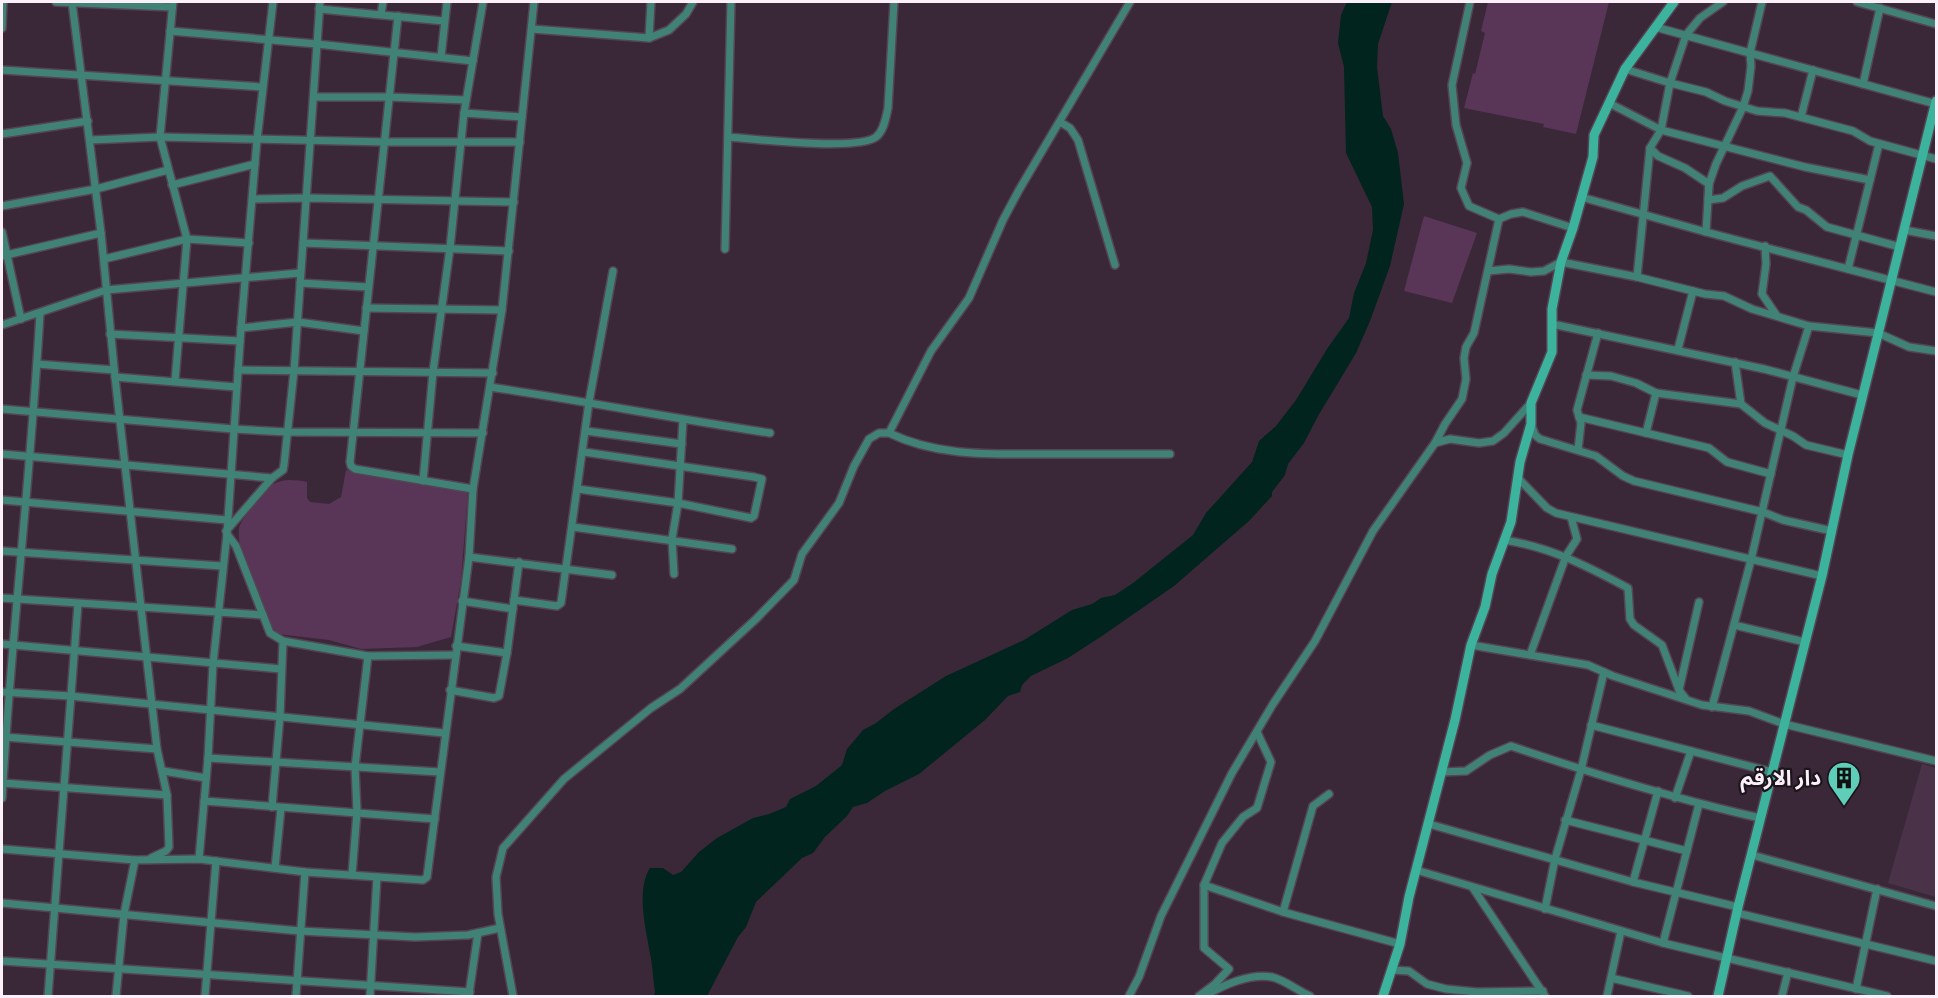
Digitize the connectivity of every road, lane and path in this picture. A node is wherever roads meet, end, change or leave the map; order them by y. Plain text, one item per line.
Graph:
1 (3, 2) edge
2 (56, 2) edge
3 (72, 2) edge
4 (273, 2) edge
5 (383, 2) edge
6 (447, 2) edge
7 (483, 2) edge
8 (534, 2) edge
9 (651, 2) edge
10 (693, 2) edge
11 (731, 2) edge
12 (894, 2) edge
13 (1130, 2) edge
14 (1470, 2) edge
15 (1674, 2) edge
16 (1723, 2) edge
17 (1762, 2) edge
18 (1861, 2) edge
19 (173, 4) edge
20 (320, 5) edge
21 (1880, 8) junction
22 (381, 14) junction
23 (398, 16) junction
24 (444, 21) junction
25 (1936, 24) edge
26 (1655, 27) junction
27 (2, 28) edge
28 (532, 29) junction
29 (170, 31) junction
30 (1686, 35) junction
31 (649, 38) junction
32 (269, 39) junction
33 (317, 44) junction
34 (395, 53) junction
35 (1750, 53) junction
36 (441, 57) junction
37 (473, 61) junction
38 (1626, 69) junction
39 (2, 70) edge
40 (1813, 70) junction
41 (82, 75) junction
42 (165, 80) junction
43 (1670, 83) junction
44 (1863, 84) junction
45 (262, 87) junction
46 (389, 97) junction
47 (314, 98) junction
48 (466, 100) junction
49 (1609, 103) junction
50 (1936, 103) edge
51 (1743, 107) junction
52 (464, 113) junction
53 (522, 117) junction
54 (1801, 117) junction
55 (88, 121) junction
56 (1060, 122) junction
57 (1660, 130) junction
58 (2, 134) edge
59 (160, 137) junction
60 (728, 137) junction
61 (90, 140) junction
62 (257, 140) junction
63 (310, 140) junction
64 (460, 141) junction
65 (385, 142) junction
66 (520, 142) junction
67 (1879, 144) junction
68 (1725, 145) junction
69 (1650, 148) junction
70 (1924, 157) junction
71 (1936, 159) edge
72 (255, 164) junction
73 (168, 170) junction
74 (1870, 180) junction
75 (1709, 184) junction
76 (172, 185) junction
77 (96, 189) junction
78 (1581, 197) junction
79 (307, 198) junction
80 (253, 199) junction
81 (378, 199) junction
82 (455, 201) junction
83 (514, 202) junction
84 (2, 206) edge
85 (1643, 214) junction
86 (1499, 219) junction
87 (1574, 228) junction
88 (1905, 230) junction
89 (2, 232) edge
90 (1706, 232) junction
91 (101, 234) junction
92 (1856, 235) junction
93 (1936, 236) edge
94 (187, 239) junction
95 (249, 243) junction
96 (303, 243) junction
97 (372, 246) junction
98 (1765, 246) junction
99 (1900, 247) junction
100 (450, 248) junction
101 (725, 249) dead end
102 (509, 250) junction
103 (4, 255) edge
104 (104, 259) junction
105 (1561, 262) junction
106 (1115, 265) dead end
107 (1848, 269) junction
108 (613, 271) dead end
109 (1488, 271) junction
110 (300, 273) junction
111 (246, 277) junction
112 (1637, 277) junction
113 (1892, 280) junction
114 (184, 282) junction
115 (300, 283) junction
116 (368, 287) junction
117 (106, 290) junction
118 (1693, 291) junction
119 (1936, 292) edge
120 (366, 308) junction
121 (442, 309) junction
122 (502, 310) junction
123 (40, 313) junction
124 (1777, 317) junction
125 (21, 319) junction
126 (298, 322) junction
127 (1552, 324) junction
128 (2, 325) edge
129 (1809, 326) junction
130 (241, 328) junction
131 (364, 331) junction
132 (1599, 333) junction
133 (1878, 333) junction
134 (110, 334) junction
135 (178, 337) junction
136 (240, 341) junction
137 (1678, 349) junction
138 (1936, 351) edge
139 (1735, 362) junction
140 (38, 364) junction
141 (238, 370) junction
142 (294, 371) junction
143 (359, 372) junction
144 (433, 372) junction
145 (493, 373) junction
146 (115, 374) junction
147 (1586, 375) junction
148 (1793, 377) junction
149 (175, 381) junction
150 (236, 387) junction
151 (490, 387) junction
152 (1656, 393) junction
153 (1862, 395) junction
154 (590, 402) junction
155 (1532, 403) junction
156 (1741, 404) junction
157 (2, 409) edge
158 (34, 412) junction
159 (1579, 417) junction
160 (120, 420) junction
161 (683, 420) junction
162 (1531, 423) junction
163 (233, 429) junction
164 (586, 430) junction
165 (353, 431) junction
166 (1781, 431) junction
167 (287, 432) junction
168 (428, 432) junction
169 (483, 433) junction
170 (770, 433) dead end
171 (889, 433) junction
172 (1646, 433) junction
173 (1435, 442) junction
174 (682, 444) junction
175 (1578, 450) junction
176 (584, 453) junction
177 (2, 454) edge
178 (1170, 454) dead end
179 (1848, 455) junction
180 (29, 457) junction
181 (126, 464) junction
182 (682, 466) junction
183 (230, 474) junction
184 (1771, 474) junction
185 (272, 478) junction
186 (1519, 479) junction
187 (423, 480) junction
188 (473, 489) junction
189 (578, 489) junction
190 (2, 500) edge
191 (24, 502) junction
192 (678, 503) junction
193 (1763, 512) junction
194 (131, 513) junction
195 (1571, 517) junction
196 (227, 520) junction
197 (573, 527) junction
198 (1832, 531) junction
199 (227, 532) junction
200 (672, 539) junction
201 (1504, 540) junction
202 (732, 549) dead end
203 (2, 551) edge
204 (20, 552) junction
205 (1566, 556) junction
206 (469, 557) junction
207 (1751, 560) junction
208 (136, 561) junction
209 (519, 562) junction
210 (222, 566) junction
211 (567, 569) junction
212 (674, 574) dead end
213 (612, 575) dead end
214 (1822, 576) junction
215 (2, 598) edge
216 (16, 600) junction
217 (514, 600) junction
218 (462, 601) junction
219 (1699, 602) dead end
220 (78, 604) junction
221 (141, 608) junction
222 (513, 609) junction
223 (219, 612) junction
224 (262, 615) junction
225 (1734, 625) junction
226 (283, 641) junction
227 (1805, 642) junction
228 (2, 644) edge
229 (14, 645) junction
230 (1471, 645) junction
231 (456, 646) junction
232 (74, 650) junction
233 (507, 653) junction
234 (455, 655) junction
235 (1530, 655) junction
236 (368, 656) junction
237 (146, 657) junction
238 (213, 664) junction
239 (281, 669) junction
240 (1604, 672) junction
241 (450, 690) junction
242 (1679, 690) junction
243 (6, 692) edge
244 (70, 696) junction
245 (1686, 699) junction
246 (152, 705) junction
247 (1712, 707) junction
248 (210, 710) junction
249 (280, 716) junction
250 (1784, 724) junction
251 (361, 725) junction
252 (1591, 725) junction
253 (1257, 732) junction
254 (444, 733) junction
255 (4, 737) edge
256 (67, 742) junction
257 (157, 749) junction
258 (1691, 751) junction
259 (208, 758) junction
260 (1936, 761) edge
261 (276, 763) junction
262 (355, 767) junction
263 (1581, 770) junction
264 (163, 771) junction
265 (441, 771) junction
266 (1441, 772) junction
267 (1772, 772) junction
268 (206, 778) junction
269 (2, 783) edge
270 (63, 788) junction
271 (1658, 791) junction
272 (1329, 794) dead end
273 (167, 795) junction
274 (2, 798) edge
275 (1675, 798) junction
276 (204, 801) junction
277 (1699, 804) junction
278 (272, 807) junction
279 (281, 808) junction
280 (357, 812) junction
281 (1760, 818) junction
282 (435, 819) junction
283 (1565, 820) junction
284 (1430, 824) junction
285 (1643, 841) junction
286 (2, 849) edge
287 (1687, 852) junction
288 (58, 853) junction
289 (1752, 855) junction
290 (148, 859) junction
291 (199, 859) junction
292 (1555, 859) junction
293 (135, 860) junction
294 (216, 861) junction
295 (275, 868) junction
296 (1416, 870) junction
297 (305, 872) junction
298 (352, 875) junction
299 (376, 877) junction
300 (1633, 882) junction
301 (1204, 885) junction
302 (1473, 888) junction
303 (1877, 889) junction
304 (1676, 893) junction
305 (2, 903) edge
306 (1936, 906) edge
307 (54, 908) junction
308 (1545, 909) junction
309 (1738, 910) junction
310 (1283, 912) junction
311 (124, 914) junction
312 (210, 921) junction
313 (500, 928) junction
314 (300, 931) junction
315 (1622, 931) junction
316 (478, 933) junction
317 (372, 934) junction
318 (1663, 943) junction
319 (1400, 944) junction
320 (1865, 944) junction
321 (1726, 957) junction
322 (2, 961) edge
323 (1936, 961) edge
324 (50, 963) junction
325 (119, 967) junction
326 (1392, 970) junction
327 (1788, 972) junction
328 (206, 973) junction
329 (1611, 978) junction
330 (297, 980) junction
331 (371, 984) junction
332 (1856, 989) junction
333 (469, 994) edge
334 (1544, 994) edge
335 (48, 996) edge
336 (116, 996) edge
337 (205, 996) edge
338 (296, 996) edge
339 (370, 996) edge
340 (513, 996) edge
341 (1129, 996) edge
342 (1199, 996) edge
343 (1205, 996) edge
344 (1310, 996) edge
345 (1383, 996) edge
346 (1607, 996) edge
347 (1688, 996) edge
348 (1718, 996) edge
349 (1782, 996) edge
350 (1887, 996) edge

1 - 27 street
2 - 3 street
3 - 19 street
3 - 41 street
4 - 32 street
5 - 22 street
6 - 24 street
7 - 37 street
8 - 28 street
9 - 31 street
10 - 31 street
11 - 60 street
12 - 60 street
13 - 56 street
14 - 86 street
15 - 26 street
16 - 30 street
17 - 35 street
18 - 21 street
19 - 29 street
20 - 22 street
20 - 33 street
21 - 25 street
21 - 44 street
22 - 23 street
23 - 24 street
23 - 34 street
24 - 36 street
26 - 30 street
26 - 38 street
28 - 31 street
28 - 53 street
29 - 32 street
29 - 42 street
30 - 35 street
30 - 43 street
32 - 33 street
32 - 45 street
33 - 34 street
33 - 47 street
34 - 36 street
34 - 46 street
35 - 40 street
35 - 51 street
36 - 37 street
37 - 48 street
38 - 43 street
38 - 49 street
39 - 41 street
40 - 44 street
40 - 54 street
41 - 42 street
41 - 55 street
42 - 45 street
42 - 59 street
43 - 51 street
43 - 57 street
44 - 50 street
45 - 62 street
46 - 47 street
46 - 48 street
46 - 65 street
47 - 63 street
48 - 52 street
49 - 57 street
49 - 78 street
50 - 70 street
51 - 54 street
51 - 68 street
52 - 53 street
52 - 64 street
53 - 66 street
54 - 67 street
55 - 58 street
55 - 61 street
56 - 106 street
56 - 171 street
57 - 68 street
57 - 69 street
59 - 61 street
59 - 62 street
59 - 73 street
60 - 101 street
61 - 77 street
62 - 63 street
62 - 72 street
63 - 65 street
63 - 79 street
64 - 65 street
64 - 66 street
64 - 82 street
65 - 81 street
66 - 83 street
67 - 70 street
67 - 74 street
68 - 74 street
68 - 75 street
69 - 75 street
69 - 85 street
70 - 71 street
70 - 88 street
72 - 76 street
72 - 80 street
73 - 76 street
73 - 77 street
74 - 92 street
75 - 90 street
75 - 92 street
76 - 94 street
77 - 84 street
77 - 91 street
78 - 85 street
78 - 87 street
79 - 80 street
79 - 81 street
79 - 96 street
80 - 95 street
81 - 82 street
81 - 97 street
82 - 83 street
82 - 100 street
83 - 102 street
85 - 90 street
85 - 112 street
86 - 87 street
86 - 109 street
87 - 105 street
88 - 93 street
88 - 99 street
89 - 103 street
90 - 98 street
91 - 103 street
91 - 104 street
92 - 99 street
92 - 107 street
94 - 95 street
94 - 104 street
94 - 114 street
95 - 111 street
96 - 97 street
96 - 110 street
97 - 100 street
97 - 116 street
98 - 107 street
98 - 124 street
99 - 113 street
100 - 102 street
100 - 121 street
102 - 122 street
103 - 125 street
104 - 117 street
105 - 109 street
105 - 112 street
105 - 127 street
107 - 113 street
108 - 154 street
109 - 173 street
110 - 111 street
110 - 115 street
111 - 114 street
111 - 130 street
112 - 118 street
113 - 119 street
113 - 133 street
114 - 117 street
114 - 135 street
115 - 116 street
115 - 126 street
116 - 120 street
117 - 123 street
117 - 134 street
118 - 124 street
118 - 137 street
120 - 121 street
120 - 131 street
121 - 122 street
121 - 144 street
122 - 145 street
123 - 125 street
123 - 140 street
124 - 129 street
125 - 128 street
126 - 130 street
126 - 131 street
126 - 142 street
127 - 132 street
127 - 155 street
129 - 133 street
129 - 148 street
130 - 136 street
131 - 143 street
132 - 137 street
132 - 147 street
133 - 138 street
133 - 153 street
134 - 135 street
134 - 146 street
135 - 136 street
135 - 149 street
136 - 141 street
137 - 139 street
139 - 148 street
139 - 156 street
140 - 146 street
140 - 158 street
141 - 142 street
141 - 150 street
142 - 143 street
142 - 167 street
143 - 144 street
143 - 165 street
144 - 145 street
144 - 168 street
145 - 151 street
146 - 149 street
146 - 160 street
147 - 152 street
147 - 159 street
148 - 153 street
148 - 166 street
149 - 150 street
150 - 163 street
151 - 154 street
151 - 169 street
152 - 156 street
152 - 172 street
153 - 179 street
154 - 161 street
154 - 164 street
155 - 162 street
155 - 173 street
156 - 166 street
157 - 158 street
158 - 160 street
158 - 180 street
159 - 172 street
159 - 175 street
160 - 163 street
160 - 181 street
161 - 170 street
161 - 174 street
162 - 175 street
162 - 186 street
163 - 167 street
163 - 183 street
164 - 174 street
164 - 176 street
165 - 167 street
165 - 168 street
165 - 187 street
166 - 179 street
166 - 184 street
167 - 185 street
168 - 169 street
168 - 187 street
169 - 188 street
171 - 178 street
171 - 313 street
172 - 184 street
173 - 253 street
174 - 182 street
175 - 193 street
176 - 182 street
176 - 189 street
177 - 180 street
179 - 198 street
180 - 181 street
180 - 191 street
181 - 183 street
181 - 194 street
182 - 192 street
182 - 192 street
183 - 185 street
183 - 196 street
184 - 193 street
185 - 199 street
186 - 195 street
186 - 201 street
187 - 188 street
188 - 206 street
189 - 192 street
189 - 197 street
190 - 191 street
191 - 194 street
191 - 204 street
192 - 200 street
193 - 198 street
193 - 207 street
194 - 196 street
194 - 208 street
195 - 205 street
195 - 207 street
196 - 199 street
197 - 200 street
197 - 211 street
198 - 214 street
199 - 210 street
199 - 224 street
200 - 202 street
200 - 212 street
201 - 205 street
201 - 230 street
203 - 204 street
204 - 208 street
204 - 216 street
205 - 235 street
205 - 242 street
206 - 209 street
206 - 218 street
207 - 214 street
207 - 225 street
208 - 210 street
208 - 221 street
209 - 211 street
209 - 217 street
210 - 223 street
211 - 213 street
211 - 217 street
214 - 227 street
215 - 216 street
216 - 220 street
216 - 229 street
217 - 222 street
218 - 222 street
218 - 231 street
219 - 242 street
220 - 221 street
220 - 232 street
221 - 223 street
221 - 237 street
222 - 233 street
223 - 224 street
223 - 238 street
224 - 226 street
225 - 227 street
225 - 247 street
226 - 236 street
226 - 239 street
227 - 250 street
228 - 229 street
229 - 232 street
229 - 243 street
230 - 235 street
230 - 266 street
231 - 233 street
231 - 234 street
232 - 237 street
232 - 244 street
233 - 241 street
234 - 236 street
234 - 241 street
235 - 240 street
236 - 251 street
237 - 238 street
237 - 246 street
238 - 239 street
238 - 248 street
239 - 249 street
240 - 245 street
240 - 252 street
241 - 254 street
242 - 245 street
243 - 244 street
243 - 255 street
244 - 246 street
244 - 256 street
245 - 247 street
246 - 248 street
246 - 257 street
247 - 250 street
248 - 249 street
248 - 259 street
249 - 251 street
249 - 261 street
250 - 260 street
250 - 267 street
251 - 254 street
251 - 262 street
252 - 258 street
252 - 263 street
253 - 301 street
253 - 341 street
254 - 265 street
255 - 256 street
255 - 269 street
256 - 257 street
256 - 270 street
257 - 264 street
258 - 267 street
258 - 275 street
259 - 261 street
259 - 268 street
261 - 262 street
261 - 278 street
262 - 265 street
262 - 280 street
263 - 266 street
263 - 271 street
263 - 283 street
264 - 268 street
264 - 273 street
265 - 282 street
266 - 284 street
267 - 281 street
268 - 276 street
269 - 270 street
269 - 274 street
270 - 273 street
270 - 288 street
271 - 275 street
271 - 285 street
272 - 310 street
273 - 290 street
275 - 277 street
276 - 278 street
276 - 291 street
277 - 281 street
277 - 287 street
278 - 279 street
279 - 280 street
279 - 295 street
280 - 282 street
280 - 298 street
281 - 289 street
282 - 299 street
283 - 285 street
283 - 292 street
284 - 292 street
284 - 296 street
285 - 287 street
285 - 300 street
286 - 288 street
287 - 304 street
288 - 293 street
288 - 307 street
289 - 303 street
289 - 309 street
290 - 291 street
290 - 293 street
291 - 294 street
292 - 300 street
292 - 308 street
293 - 311 street
294 - 295 street
294 - 312 street
295 - 297 street
296 - 302 street
296 - 319 street
297 - 298 street
297 - 314 street
298 - 299 street
299 - 317 street
300 - 304 street
301 - 310 street
301 - 342 street
302 - 308 street
302 - 334 street
303 - 306 street
303 - 320 street
304 - 309 street
304 - 318 street
305 - 307 street
307 - 311 street
307 - 324 street
308 - 315 street
309 - 320 street
309 - 321 street
310 - 319 street
311 - 312 street
311 - 325 street
312 - 314 street
312 - 328 street
313 - 316 street
313 - 340 street
314 - 317 street
314 - 330 street
315 - 318 street
315 - 329 street
316 - 317 street
316 - 333 street
317 - 331 street
318 - 321 street
319 - 326 street
320 - 323 street
320 - 332 street
321 - 327 street
321 - 348 street
322 - 324 street
324 - 325 street
324 - 335 street
325 - 328 street
325 - 336 street
326 - 334 street
326 - 345 street
327 - 332 street
327 - 349 street
328 - 330 street
328 - 337 street
329 - 346 street
329 - 347 street
330 - 331 street
330 - 338 street
331 - 333 street
331 - 339 street
332 - 350 street
343 - 344 street

